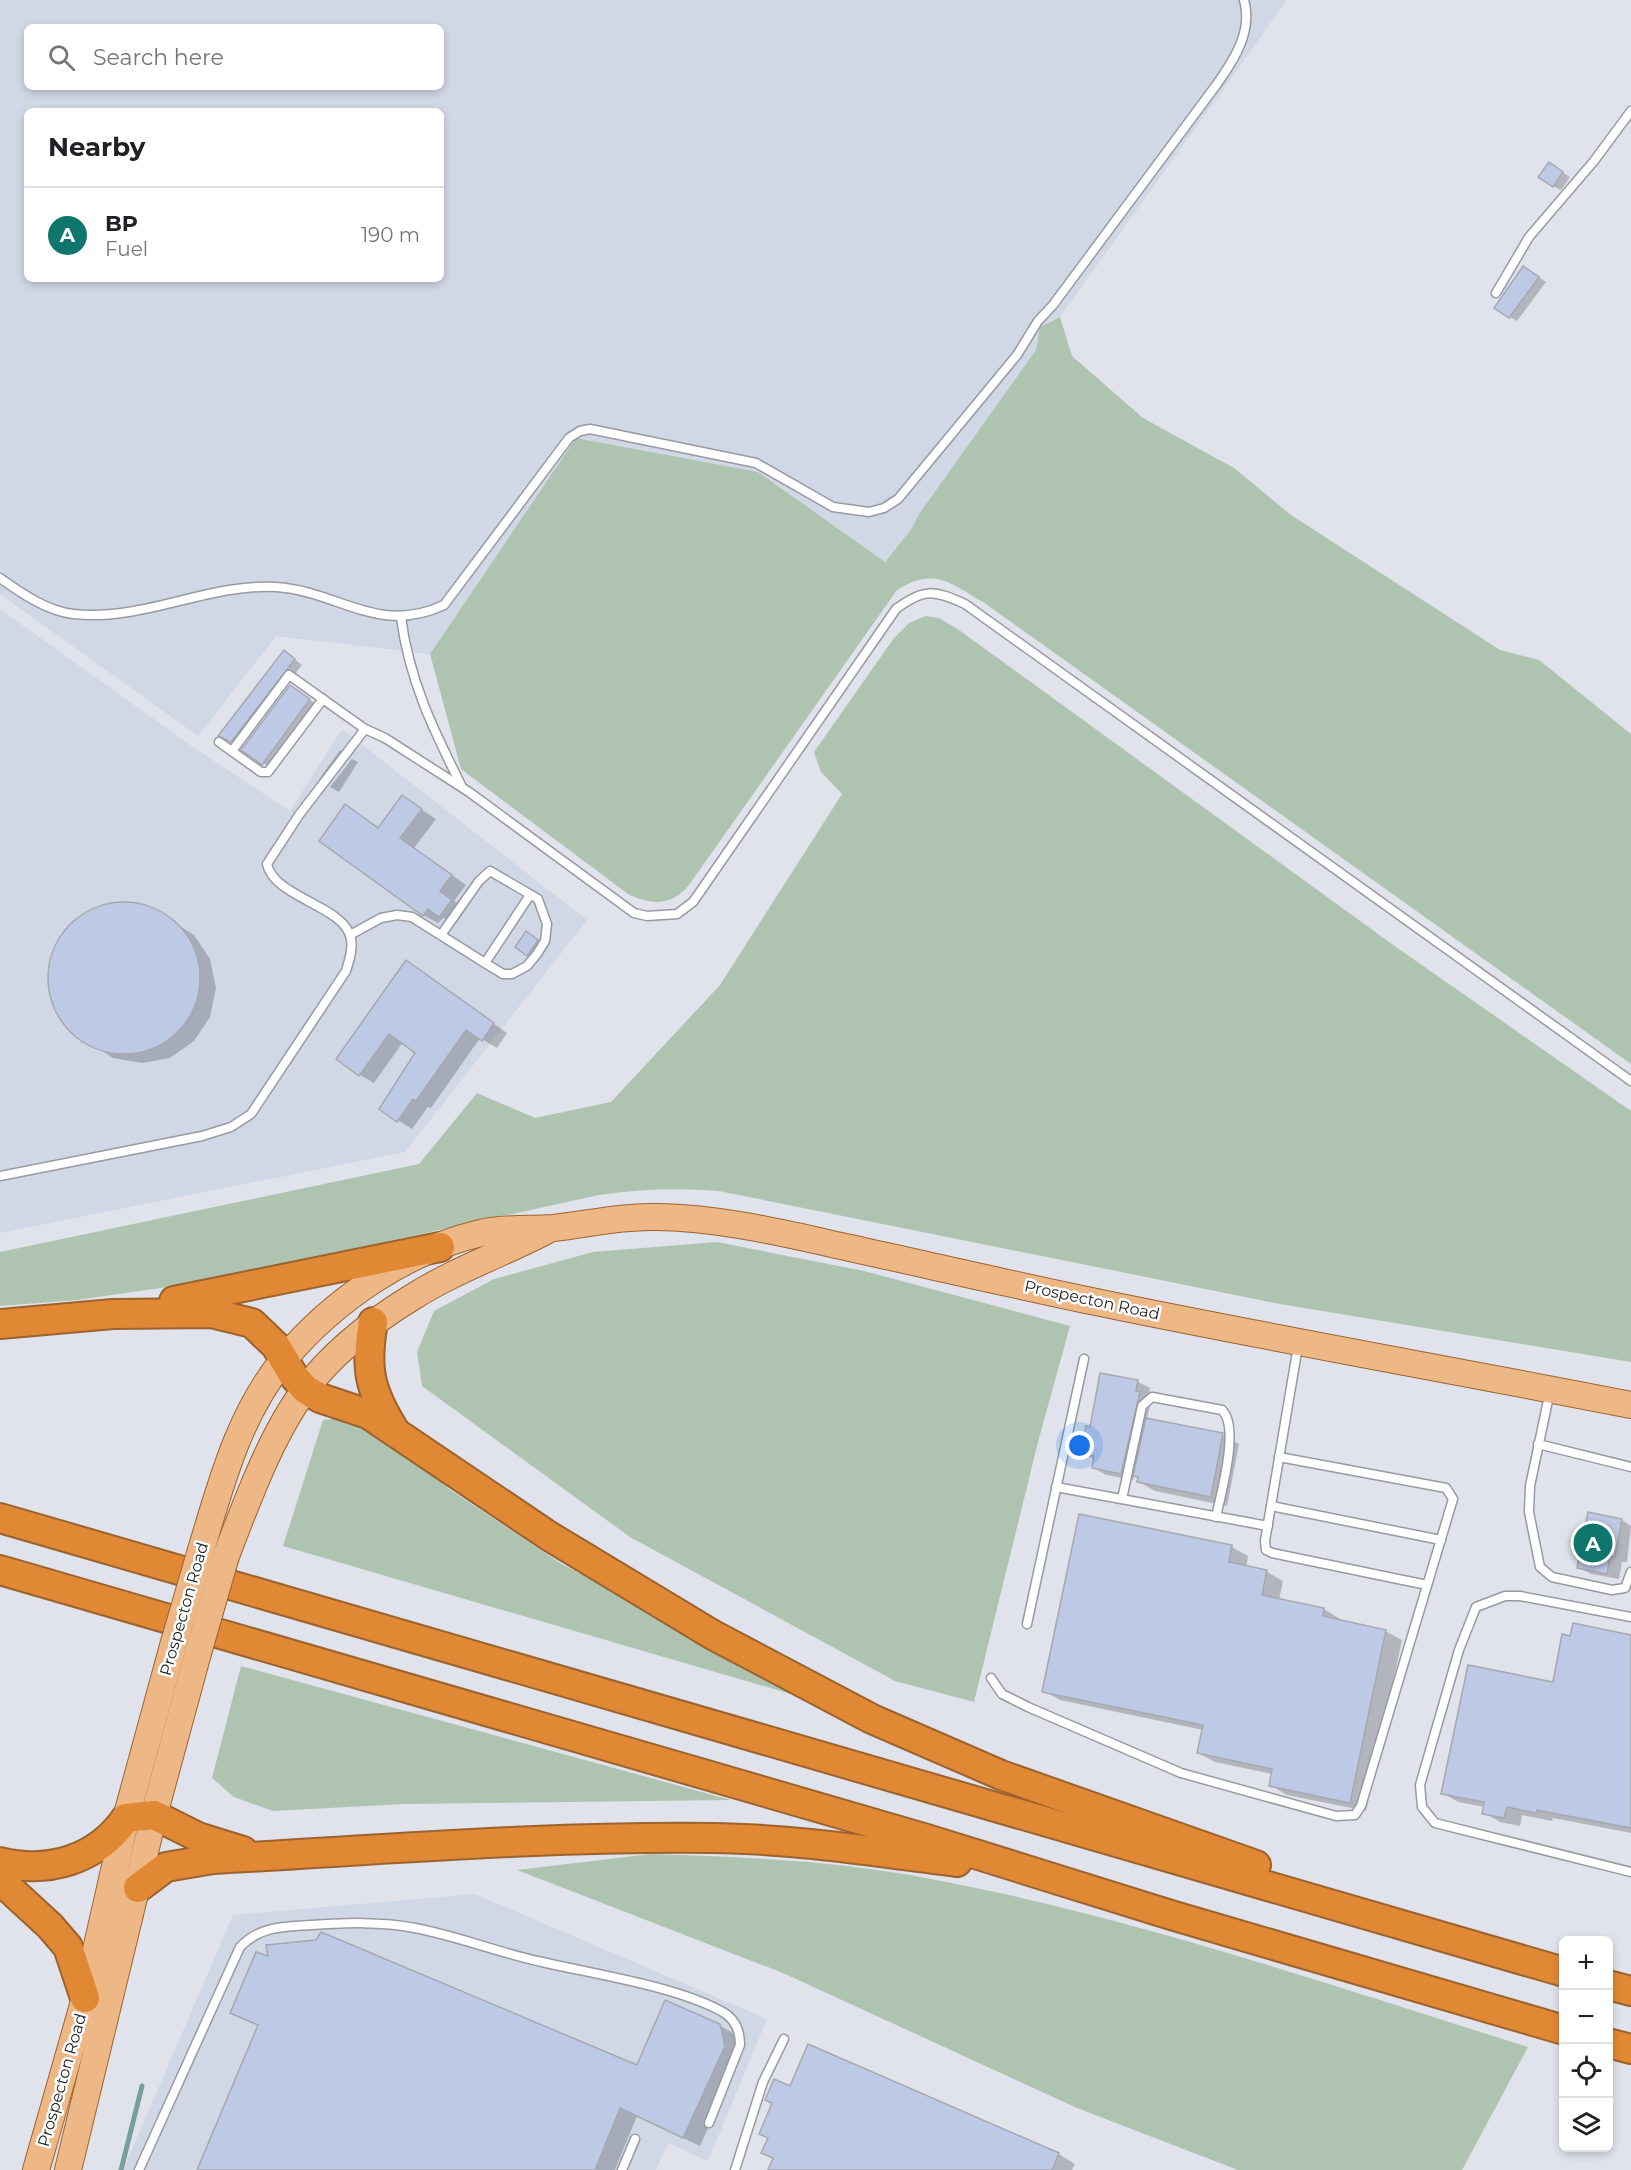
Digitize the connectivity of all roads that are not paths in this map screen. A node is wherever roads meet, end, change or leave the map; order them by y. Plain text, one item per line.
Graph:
1 (1244, 0) edge
2 (1631, 111) edge
3 (1496, 293) dead end
4 (0, 578) edge
5 (401, 617) junction
6 (323, 699) junction
7 (365, 729) junction
8 (219, 742) dead end
9 (232, 751) junction
10 (461, 787) junction
11 (530, 895) junction
12 (350, 935) junction
13 (441, 935) junction
14 (485, 963) junction
15 (1631, 1081) edge
16 (0, 1176) edge
17 (552, 1228) junction
18 (440, 1247) junction
19 (113, 1314) junction
20 (374, 1322) junction
21 (0, 1323) edge
22 (1299, 1341) junction
23 (284, 1359) junction
24 (1084, 1359) dead end
25 (305, 1389) junction
26 (1551, 1389) junction
27 (1631, 1405) edge
28 (394, 1430) junction
29 (1539, 1444) junction
30 (1279, 1457) junction
31 (1631, 1467) edge
32 (1056, 1487) junction
33 (1122, 1499) junction
34 (1271, 1506) junction
35 (1216, 1517) junction
36 (0, 1518) edge
37 (1268, 1526) junction
38 (1442, 1540) junction
39 (0, 1570) edge
40 (1631, 1572) edge
41 (1427, 1585) junction
42 (1631, 1617) edge
43 (1027, 1624) dead end
44 (991, 1678) dead end
45 (154, 1815) junction
46 (126, 1818) junction
47 (263, 1857) junction
48 (0, 1862) edge
49 (1631, 1872) edge
50 (1035, 1873) junction
51 (0, 1880) edge
52 (1273, 1887) junction
53 (138, 1888) junction
54 (1559, 1971) edge
55 (1613, 1986) edge
56 (1631, 1991) edge
57 (85, 1998) junction
58 (1559, 2029) edge
59 (784, 2039) dead end
60 (1612, 2044) edge
61 (1631, 2049) edge
62 (709, 2123) dead end
63 (635, 2139) dead end
64 (36, 2170) edge
65 (68, 2170) edge
66 (139, 2170) edge
67 (622, 2170) edge
68 (735, 2170) edge

1 - 5 lane
2 - 3 lane
4 - 5 lane
5 - 10 lane
6 - 7 lane
6 - 9 lane
6 - 9 lane
7 - 10 lane
7 - 12 lane
8 - 9 lane
10 - 15 lane
11 - 13 lane
11 - 14 lane
11 - 14 lane
12 - 13 lane
12 - 16 lane
13 - 14 lane
17 - 18 main road, Prospecton Road
17 - 20 main road, Prospecton Road
17 - 22 main road, Prospecton Road
18 - 19 highway
18 - 23 main road, Prospecton Road
19 - 21 highway
19 - 23 highway
20 - 25 main road, Prospecton Road
20 - 28 highway
22 - 26 main road, Prospecton Road
22 - 30 lane
23 - 25 highway
23 - 46 main road, Prospecton Road, bridge
24 - 32 lane
25 - 28 highway
25 - 45 main road, Prospecton Road, bridge
26 - 27 main road, Prospecton Road
26 - 29 lane
28 - 52 highway
29 - 31 lane
29 - 40 lane
30 - 34 lane
30 - 38 lane
32 - 33 lane
32 - 43 lane
33 - 35 lane
33 - 35 lane
34 - 37 lane
34 - 38 lane
35 - 37 lane
36 - 52 highway
37 - 41 lane
38 - 41 lane
39 - 50 highway
41 - 44 lane
42 - 49 lane
45 - 46 highway
45 - 47 highway
45 - 53 main road, Prospecton Road
46 - 48 highway
46 - 57 main road, Prospecton Road
47 - 50 highway
47 - 53 highway
50 - 58 highway
51 - 57 highway
52 - 54 highway
53 - 65 main road, Prospecton Road
55 - 56 highway
57 - 64 main road, Prospecton Road
59 - 68 lane
60 - 61 highway
62 - 66 lane
63 - 67 lane

